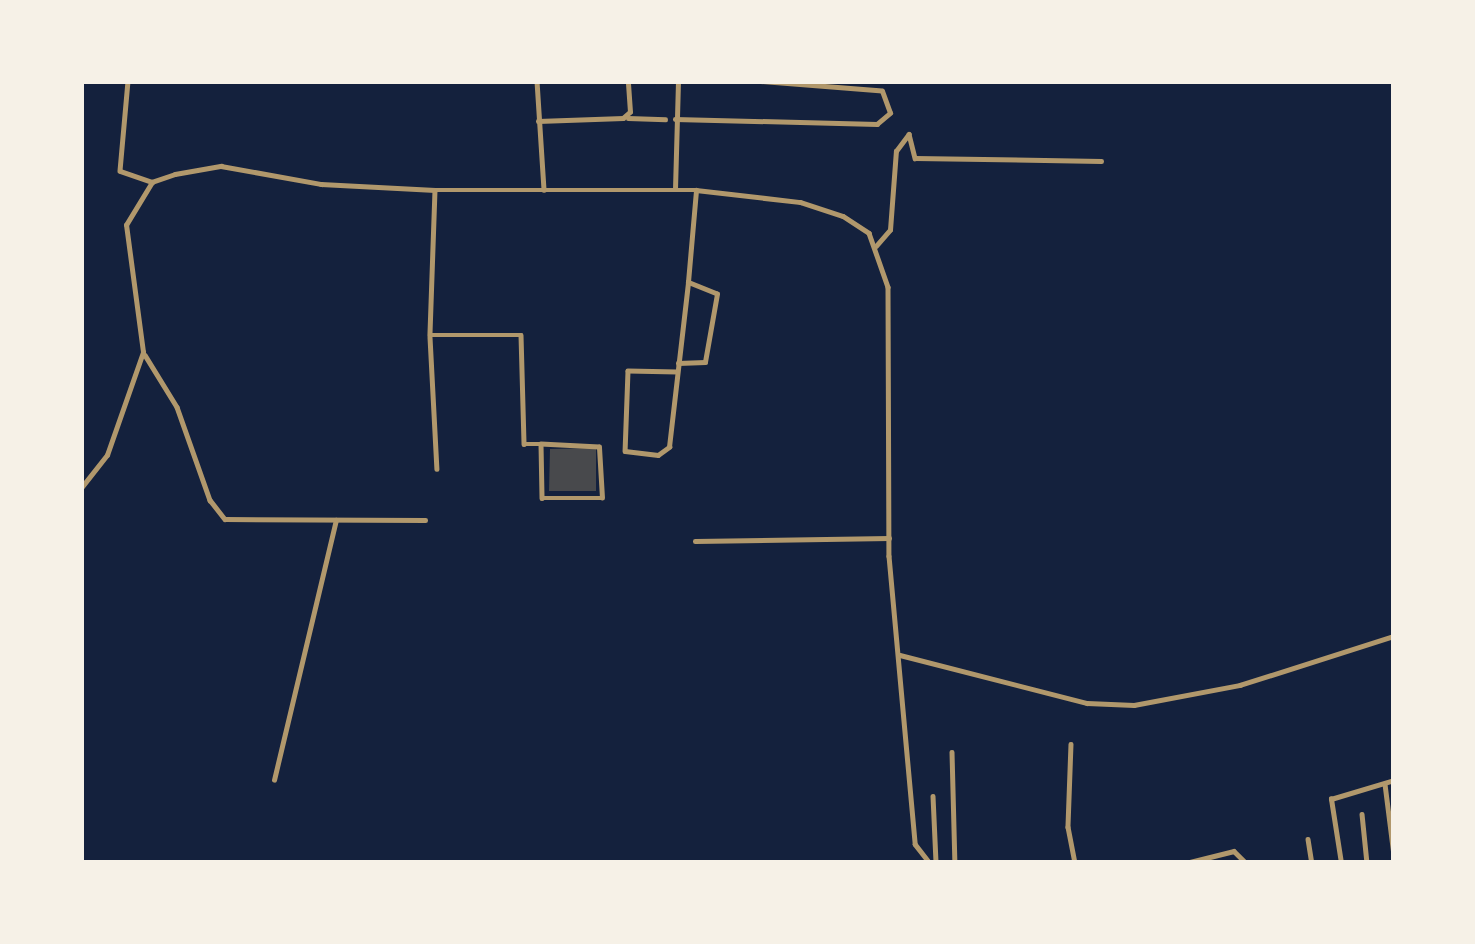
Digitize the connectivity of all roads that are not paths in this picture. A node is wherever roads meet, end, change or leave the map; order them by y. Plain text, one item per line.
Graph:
1 (537, 81) edge
2 (628, 81) edge
3 (678, 81) edge
4 (754, 81) edge
5 (127, 83) edge
6 (623, 118) junction
7 (665, 119) dead end
8 (675, 119) junction
9 (538, 121) junction
10 (1101, 161) dead end
11 (152, 182) junction
12 (675, 189) junction
13 (435, 190) junction
14 (544, 190) junction
15 (696, 190) junction
16 (876, 246) junction
17 (688, 281) junction
18 (430, 335) junction
19 (142, 352) junction
20 (678, 368) junction
21 (541, 444) junction
22 (436, 469) dead end
23 (81, 488) edge
24 (336, 520) junction
25 (425, 520) dead end
26 (890, 538) junction
27 (695, 542) dead end
28 (1394, 636) edge
29 (900, 656) junction
30 (1071, 744) dead end
31 (952, 752) dead end
32 (274, 780) dead end
33 (1394, 780) edge
34 (1385, 781) junction
35 (933, 796) dead end
36 (1362, 814) dead end
37 (1308, 839) dead end
38 (1394, 855) edge
39 (933, 863) edge
40 (955, 863) edge
41 (1075, 863) edge
42 (1186, 863) edge
43 (1246, 863) edge
44 (1312, 863) edge
45 (1341, 863) edge
46 (1367, 863) edge

1 - 9 street
2 - 6 street
3 - 8 street
4 - 8 street
5 - 11 street
6 - 7 street
6 - 9 street
8 - 12 street
9 - 14 street
10 - 16 street
11 - 13 street
11 - 19 street
12 - 14 street
12 - 15 street
13 - 14 street
13 - 18 street
15 - 16 street
15 - 17 street
16 - 26 street
17 - 20 street
17 - 20 street
18 - 21 street
18 - 22 street
19 - 23 street
19 - 24 street
20 - 20 street
21 - 21 street
24 - 25 street
24 - 32 street
26 - 27 street
26 - 29 street
28 - 29 street
29 - 39 street
30 - 41 street
31 - 40 street
33 - 34 street
34 - 38 street
34 - 45 street
35 - 39 street
36 - 46 street
37 - 44 street
42 - 43 street

